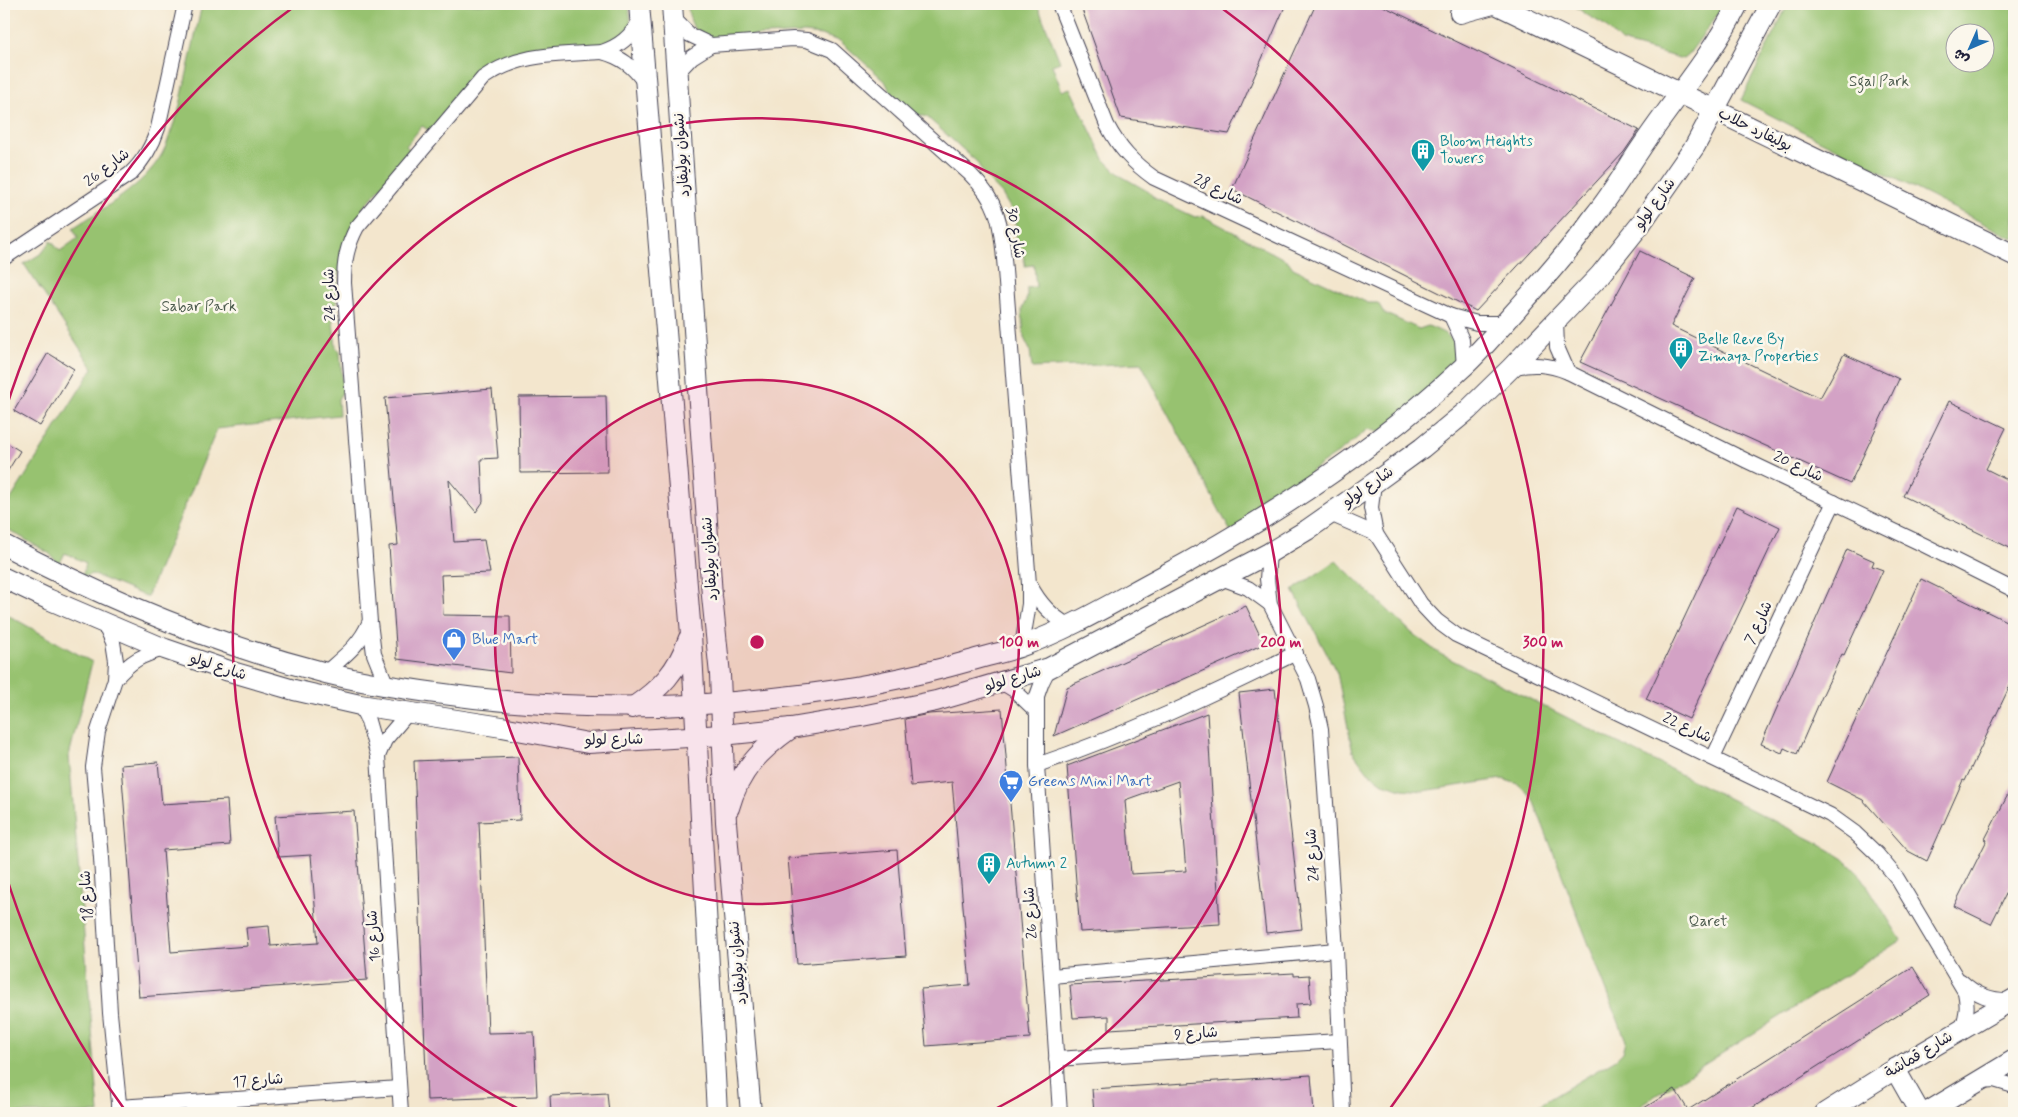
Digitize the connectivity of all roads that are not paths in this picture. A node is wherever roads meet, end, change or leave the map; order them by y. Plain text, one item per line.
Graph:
1 (185, 4) edge
2 (1059, 4) edge
3 (1494, 4) edge
4 (1738, 4) edge
5 (1771, 4) edge
6 (672, 11) edge
7 (639, 12) edge
8 (1460, 13) dead end
9 (711, 45) junction
10 (602, 52) junction
11 (677, 73) junction
12 (644, 82) junction
13 (1680, 93) junction
14 (1715, 110) junction
15 (2014, 255) edge
16 (4, 258) edge
17 (1451, 316) junction
18 (1556, 321) junction
19 (1505, 322) junction
20 (1464, 367) junction
21 (1511, 368) junction
22 (1568, 372) junction
23 (1374, 483) junction
24 (1834, 502) junction
25 (1330, 514) junction
26 (1376, 534) junction
27 (4, 545) edge
28 (1269, 553) junction
29 (60, 575) junction
30 (4, 578) edge
31 (1221, 578) junction
32 (1029, 584) junction
33 (2014, 590) edge
34 (48, 599) junction
35 (1270, 604) junction
36 (370, 622) junction
37 (105, 625) junction
38 (1069, 626) junction
39 (691, 634) junction
40 (1022, 646) junction
41 (165, 649) junction
42 (1296, 653) junction
43 (1049, 668) junction
44 (325, 673) junction
45 (115, 679) junction
46 (1001, 682) junction
47 (387, 686) junction
48 (360, 705) junction
49 (721, 705) junction
50 (695, 706) junction
51 (632, 708) junction
52 (1036, 711) junction
53 (408, 713) junction
54 (791, 728) junction
55 (722, 735) junction
56 (697, 737) junction
57 (378, 756) junction
58 (1713, 758) junction
59 (1036, 764) junction
60 (726, 822) junction
61 (1336, 950) junction
62 (1052, 976) junction
63 (1960, 980) junction
64 (2013, 1000) edge
65 (1961, 1030) junction
66 (1338, 1042) junction
67 (1056, 1059) junction
68 (2014, 1060) edge
69 (1895, 1069) junction
70 (1980, 1081) junction
71 (2014, 1086) edge
72 (399, 1088) junction
73 (119, 1110) edge
74 (401, 1113) edge
75 (717, 1113) edge
76 (752, 1113) edge
77 (1060, 1113) edge
78 (1343, 1113) edge
79 (1825, 1113) edge
80 (1920, 1113) edge
81 (1926, 1113) edge

1 - 16 street, شارع 26
2 - 17 street, شارع 28
3 - 8 street
3 - 13 street, بوليفارد حلاب
4 - 13 street, شارع لولو
5 - 14 street, شارع لولو
6 - 9 street
6 - 11 street, نشوان بوليفارد
7 - 10 street, شارع 24
7 - 12 street, نشوان بوليفارد
9 - 11 street, شارع 30
9 - 32 street, شارع 30
10 - 12 street, شارع 24
10 - 36 street, شارع 24
11 - 49 street, نشوان بوليفارد
12 - 39 street, نشوان بوليفارد
13 - 14 street, بوليفارد حلاب
13 - 19 street, شارع لولو
14 - 15 street, بوليفارد حلاب
14 - 18 street, شارع لولو
17 - 19 street, شارع 28
17 - 20 street
18 - 21 street, شارع لولو
18 - 22 street
19 - 20 street, شارع لولو
20 - 38 street, شارع لولو
21 - 22 street, شارع 20
21 - 23 street, شارع لولو
22 - 24 street, شارع 20
23 - 25 street, شارع لولو
23 - 26 street, شارع 22
24 - 33 street, شارع 20
24 - 58 street, شارع 7
25 - 26 street, شارع 22
25 - 28 street, شارع لولو
26 - 58 street, شارع 22
27 - 29 street, شارع لولو
28 - 31 street, شارع لولو
28 - 35 street, شارع 24
29 - 34 street
29 - 44 street, شارع لولو
30 - 34 street, شارع لولو
31 - 35 street, شارع 24
31 - 43 street, شارع لولو
32 - 38 street, شارع 30
32 - 40 street, شارع 30
34 - 37 street, شارع لولو
35 - 42 street, شارع 24
36 - 44 street
36 - 47 street, شارع 24
37 - 41 street, شارع لولو
37 - 45 street, شارع 18
38 - 40 street, شارع لولو
39 - 50 street, نشوان بوليفارد
39 - 51 street
40 - 49 street, شارع لولو
41 - 45 street, شارع 18
41 - 48 street, شارع لولو
42 - 59 street
42 - 61 street, شارع 24
43 - 46 street, شارع لولو
43 - 52 street, شارع 26
44 - 47 street, شارع لولو
45 - 73 street, شارع 18
46 - 52 street
46 - 54 street, شارع لولو
47 - 51 street, شارع لولو
48 - 53 street, شارع لولو
48 - 57 street, شارع 16
49 - 50 street, شارع لولو
49 - 55 street, نشوان بوليفارد
50 - 51 street, شارع لولو
50 - 56 street, نشوان بوليفارد
52 - 59 street, شارع 26
53 - 56 street, شارع لولو
53 - 57 street
54 - 55 street, شارع لولو
54 - 60 street
55 - 56 street, شارع لولو
55 - 60 street, نشوان بوليفارد
56 - 75 street, نشوان بوليفارد
57 - 72 street, شارع 16
58 - 63 street, شارع 22
59 - 62 street, شارع 26
60 - 76 street, نشوان بوليفارد
61 - 62 street
61 - 66 street, شارع 24
62 - 67 street, شارع 26
63 - 64 street, شارع 22
63 - 65 street, شارع 22
64 - 65 street, شارع قماشة
65 - 69 street, شارع قماشة
66 - 67 street, شارع 9
66 - 78 street, شارع 24
67 - 77 street, شارع 26
68 - 70 street
69 - 79 street, شارع قماشة
69 - 80 street
70 - 71 street
70 - 81 street
72 - 73 street, شارع 17
72 - 74 street, شارع 16

